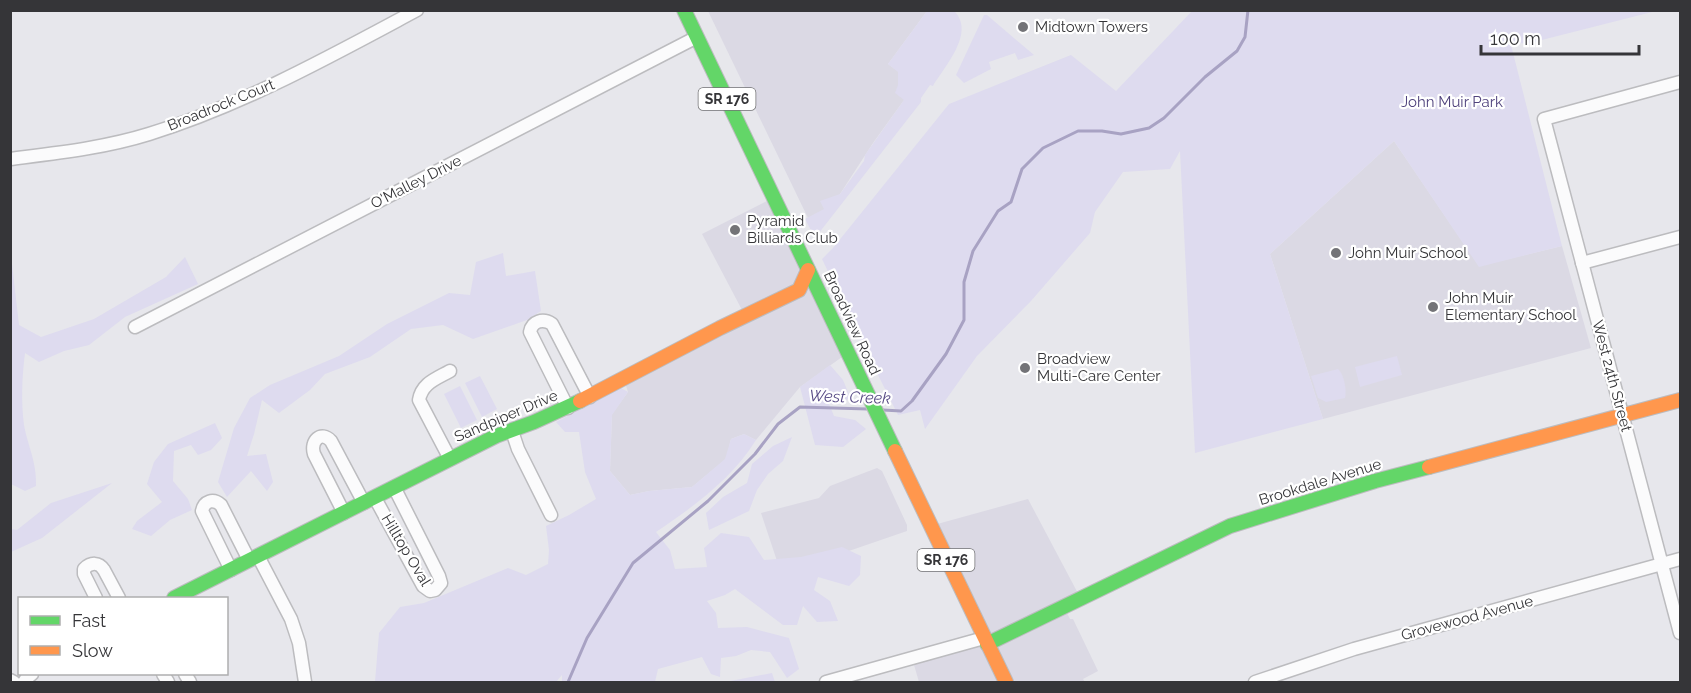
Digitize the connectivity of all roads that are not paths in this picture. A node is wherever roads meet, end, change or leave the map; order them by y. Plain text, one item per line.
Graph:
1 (417, 10) edge
2 (684, 10) edge
3 (697, 37) junction
4 (1680, 82) edge
5 (10, 159) edge
6 (1680, 237) edge
7 (1582, 263) junction
8 (808, 270) junction
9 (135, 327) dead end
10 (450, 371) dead end
11 (590, 397) junction
12 (1680, 400) edge
13 (568, 408) junction
14 (1622, 415) junction
15 (512, 431) junction
16 (450, 459) junction
17 (394, 487) junction
18 (370, 500) junction
19 (344, 513) junction
20 (551, 515) dead end
21 (254, 558) junction
22 (1680, 559) edge
23 (1662, 564) junction
24 (231, 570) junction
25 (96, 597) edge
26 (118, 597) edge
27 (176, 597) edge
28 (1680, 633) edge
29 (986, 641) junction
30 (10, 680) edge
31 (14, 682) edge
32 (305, 682) edge
33 (826, 682) edge
34 (1006, 682) edge
35 (1255, 682) edge

1 - 5 street, Broadrock Court
2 - 3 street, Broadview Road / SR 176
3 - 8 street, Broadview Road / SR 176
3 - 9 street, O'Malley Drive
4 - 7 street, West 24th Street
6 - 7 street
7 - 14 street, West 24th Street
8 - 11 street, Sandpiper Drive
8 - 29 street, Broadview Road / SR 176
10 - 16 street
11 - 13 street, Sandpiper Drive
11 - 13 street
12 - 14 street, Brookdale Avenue
13 - 15 street, Sandpiper Drive
14 - 23 street, West 24th Street
14 - 29 street, Brookdale Avenue
15 - 16 street, Sandpiper Drive
15 - 20 street
16 - 17 street, Sandpiper Drive
17 - 18 street, Sandpiper Drive
17 - 18 street, Hilltop Oval
18 - 19 street, Sandpiper Drive
18 - 19 street
19 - 21 street, Sandpiper Drive
21 - 24 street, Sandpiper Drive
21 - 24 street
21 - 32 street
22 - 23 street, Grovewood Avenue
23 - 28 street, West 24th Street
23 - 35 street, Grovewood Avenue
24 - 27 street, Sandpiper Drive
25 - 26 street
29 - 33 street, Brookdale Avenue
29 - 34 street, Broadview Road / SR 176
30 - 31 street

